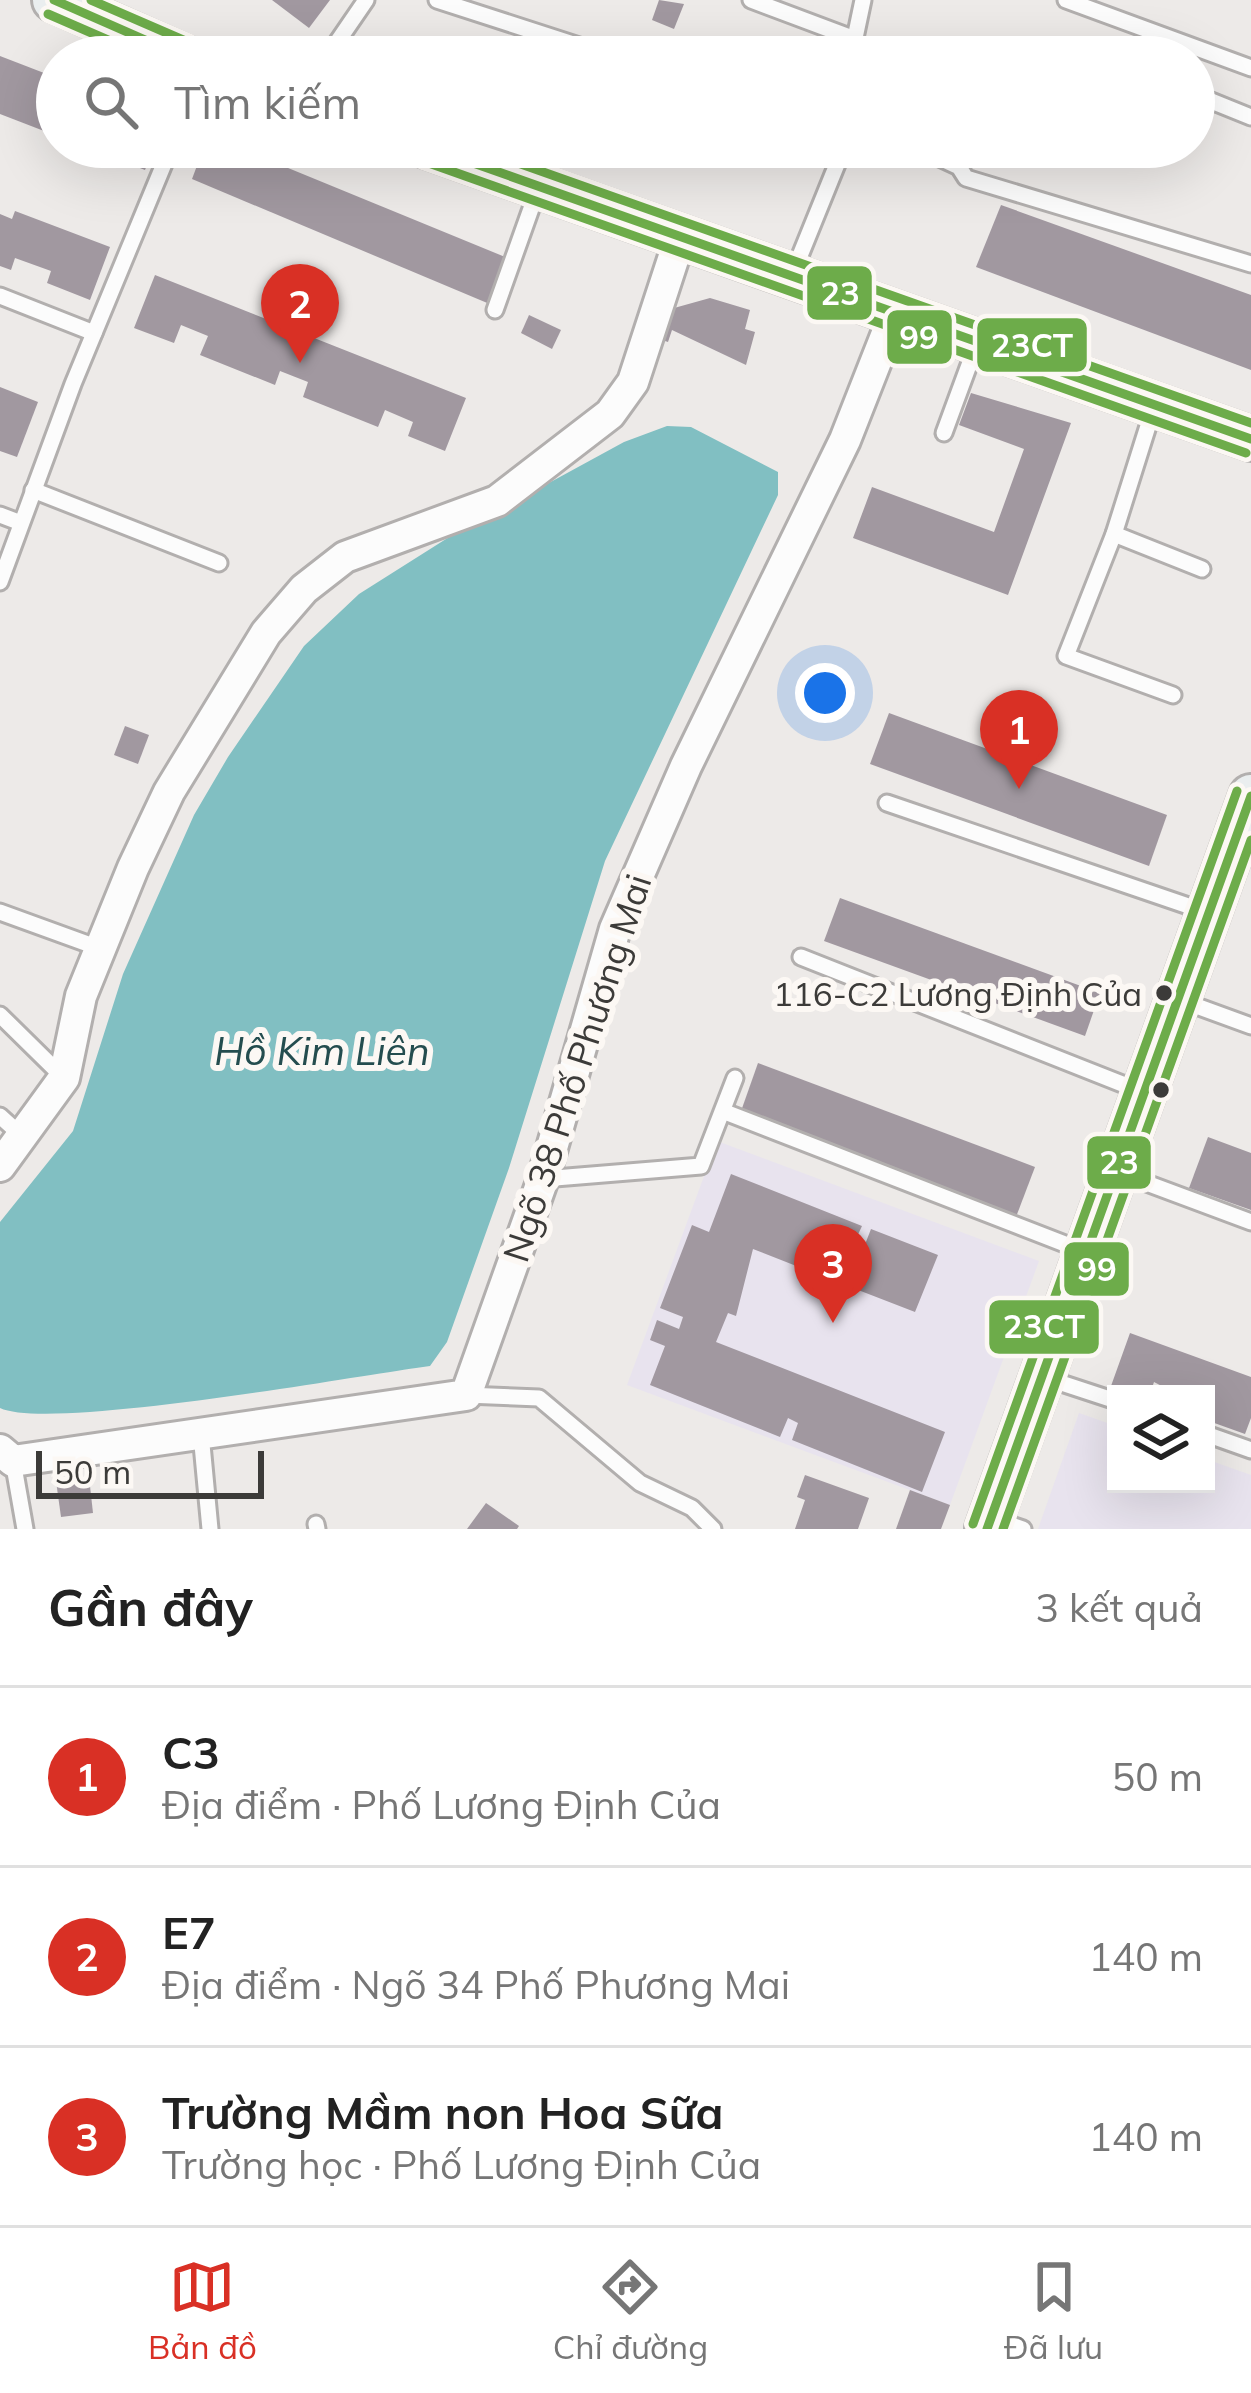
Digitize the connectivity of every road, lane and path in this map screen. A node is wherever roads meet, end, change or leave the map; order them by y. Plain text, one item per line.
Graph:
1 (54, 0) edge
2 (366, 0) edge
3 (436, 0) edge
4 (751, 0) edge
5 (863, 0) edge
6 (1066, 0) edge
7 (136, 36) edge
8 (341, 36) edge
9 (548, 36) edge
10 (847, 36) edge
11 (856, 36) edge
12 (1164, 36) edge
13 (1215, 55) edge
14 (1251, 68) edge
15 (1215, 102) edge
16 (1251, 117) edge
17 (162, 168) edge
18 (488, 168) edge
19 (836, 168) edge
20 (960, 168) edge
21 (539, 186) junction
22 (680, 236) junction
23 (1251, 264) edge
24 (792, 276) junction
25 (0, 296) edge
26 (495, 310) dead end
27 (895, 313) junction
28 (94, 334) junction
29 (977, 343) junction
30 (1155, 404) junction
31 (944, 433) dead end
32 (1251, 439) edge
33 (33, 490) junction
34 (0, 515) edge
35 (21, 523) junction
36 (1114, 534) junction
37 (219, 563) dead end
38 (1202, 569) dead end
39 (0, 582) edge
40 (1173, 695) dead end
41 (887, 803) dead end
42 (1249, 806) edge
43 (0, 912) edge
44 (1209, 913) junction
45 (99, 948) junction
46 (801, 957) dead end
47 (1177, 999) junction
48 (0, 1015) edge
49 (1251, 1026) edge
50 (64, 1078) junction
51 (736, 1078) dead end
52 (1143, 1092) junction
53 (725, 1112) junction
54 (0, 1116) edge
55 (25, 1138) junction
56 (0, 1166) edge
57 (1114, 1171) junction
58 (544, 1179) junction
59 (1251, 1222) edge
60 (1083, 1251) junction
61 (1041, 1376) junction
62 (466, 1395) junction
63 (1107, 1398) edge
64 (201, 1434) junction
65 (1215, 1437) edge
66 (1251, 1450) edge
67 (7, 1456) edge
68 (1000, 1526) edge
69 (25, 1529) edge
70 (210, 1529) edge
71 (713, 1529) edge

1 - 7 street
2 - 8 lane
3 - 9 lane
4 - 10 lane
5 - 11 lane
6 - 12 lane
13 - 14 lane
15 - 16 lane
17 - 28 lane
18 - 21 street
19 - 24 lane
20 - 23 lane
21 - 22 street
21 - 26 lane
22 - 24 street
22 - 45 street
24 - 27 street
25 - 28 lane
27 - 29 street
27 - 58 street, Ngõ 38 Phố Phương Mai
28 - 33 lane
29 - 30 street
29 - 31 lane
30 - 32 street
30 - 36 lane
33 - 35 lane
33 - 37 lane
34 - 35 lane
35 - 39 lane
36 - 38 lane
36 - 40 lane
41 - 44 lane
42 - 44 street
43 - 45 lane
44 - 47 street
45 - 50 street
46 - 52 lane
47 - 49 lane
47 - 52 street
48 - 50 lane
50 - 55 street
51 - 53 lane
52 - 57 street
53 - 58 lane
53 - 60 lane
54 - 55 lane
55 - 56 street
57 - 59 lane
57 - 60 street
58 - 62 street, Ngõ 38 Phố Phương Mai
60 - 61 street
61 - 63 lane
61 - 68 street
62 - 64 street
62 - 71 lane
64 - 67 street
64 - 70 lane
65 - 66 lane
67 - 69 lane

